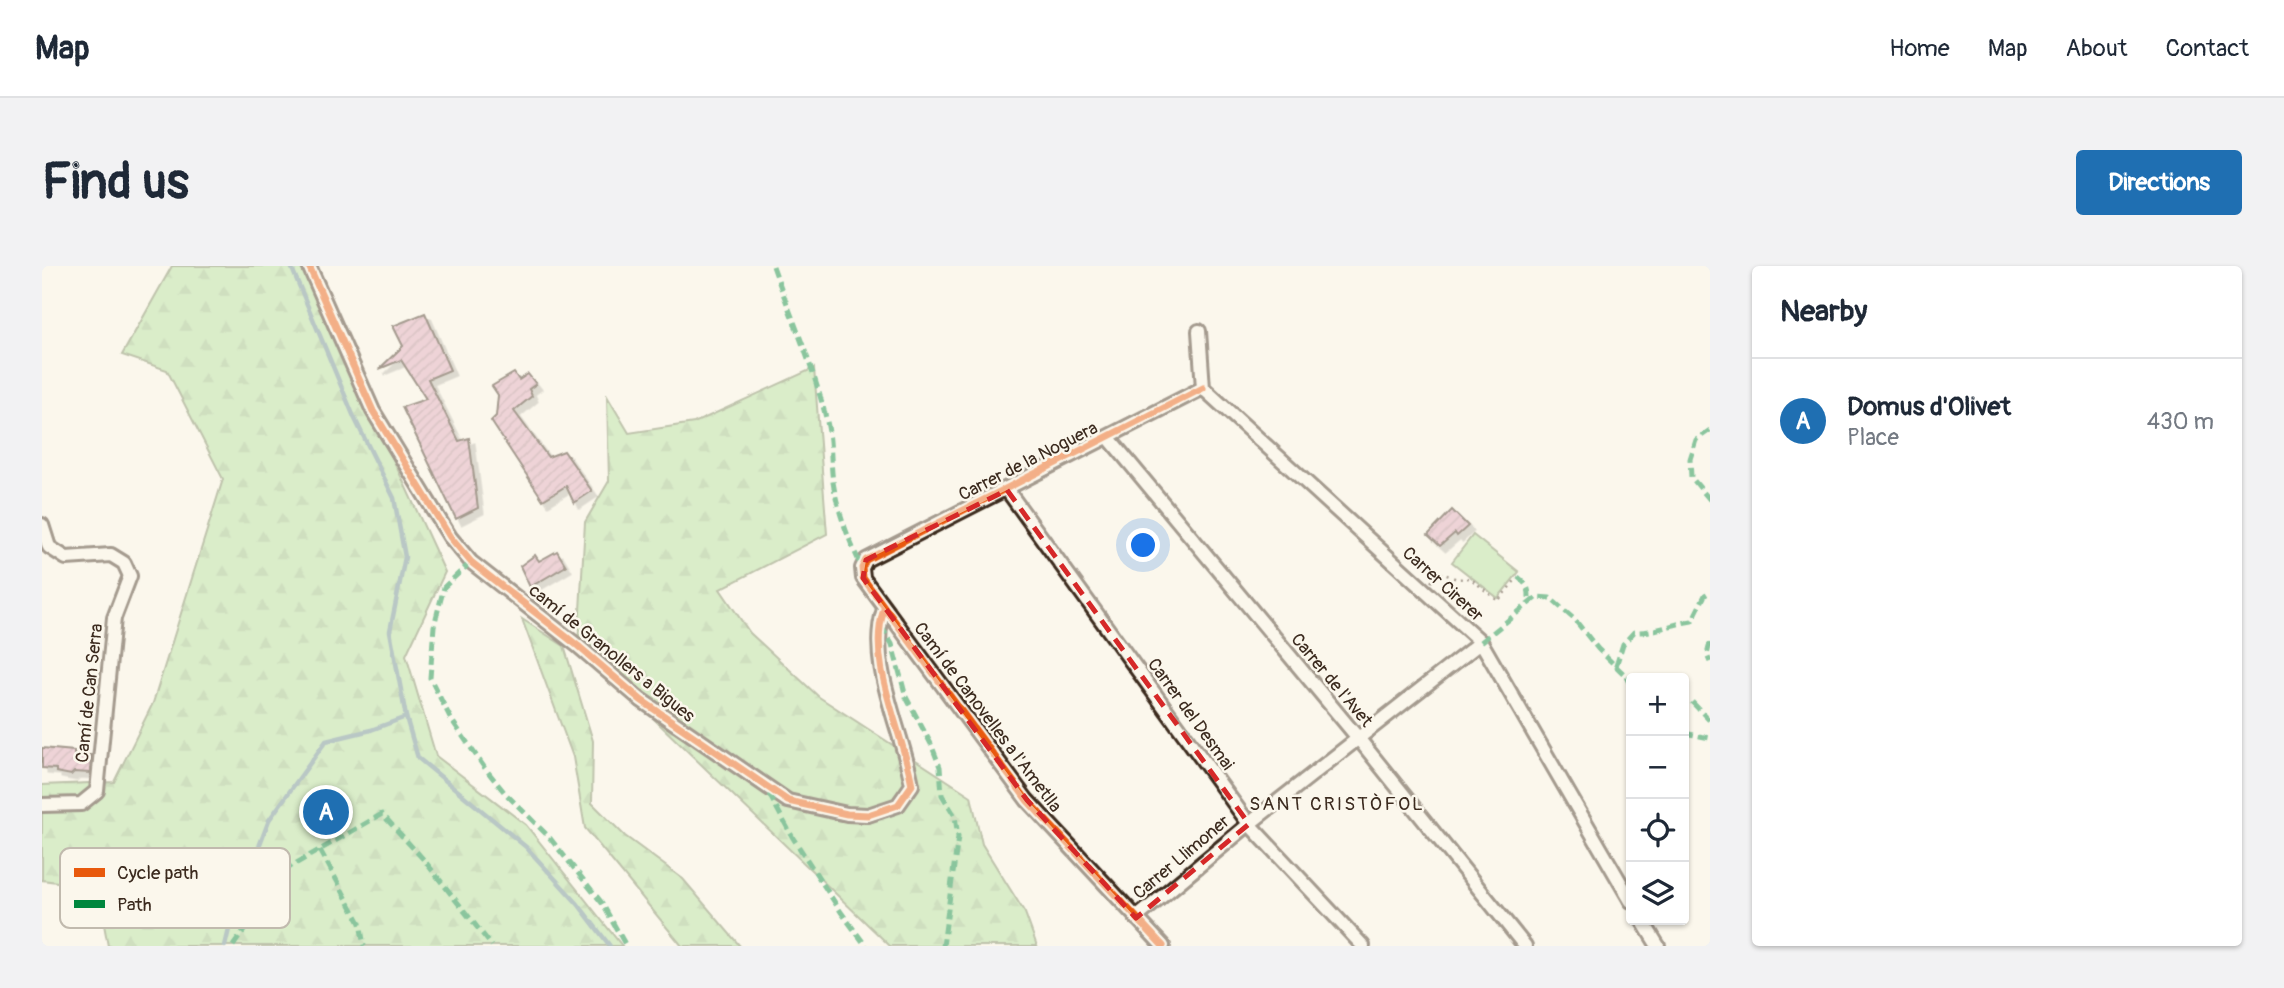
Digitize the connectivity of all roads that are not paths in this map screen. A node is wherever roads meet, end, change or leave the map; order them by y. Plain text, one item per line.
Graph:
1 (309, 266) edge
2 (1199, 331) dead end
3 (1203, 388) junction
4 (1109, 438) junction
5 (1007, 490) junction
6 (42, 526) edge
7 (866, 560) joint
8 (884, 610) junction
9 (1481, 642) junction
10 (1358, 738) junction
11 (42, 805) edge
12 (1249, 824) junction
13 (1626, 892) edge
14 (1136, 918) junction
15 (1645, 925) edge
16 (1163, 946) edge
17 (1363, 946) edge
18 (1525, 946) edge
19 (1658, 946) edge

1 - 8 street, camí de Granollers a Bigues
2 - 3 street
3 - 4 street, Carrer de la Noguera
3 - 9 street, Carrer Cirerer
4 - 5 street, Carrer de la Noguera
4 - 10 street, Carrer de l'Avet
5 - 7 street, Carrer de la Noguera
5 - 12 street, Carrer del Desmai
6 - 11 street, Camí de Can Serra
7 - 8 street, Camí de Canovelles a l'Ametlla
8 - 14 street, Camí de Canovelles a l'Ametlla
9 - 10 street, Carrer Llimoner
9 - 13 street, Carrer Cirerer
10 - 12 street, Carrer Llimoner
10 - 18 street, Carrer de l'Avet
12 - 14 street, Carrer Llimoner
12 - 17 street, Carrer del Desmai
14 - 16 street, Camí de Canovelles a l'Ametlla
15 - 19 street

